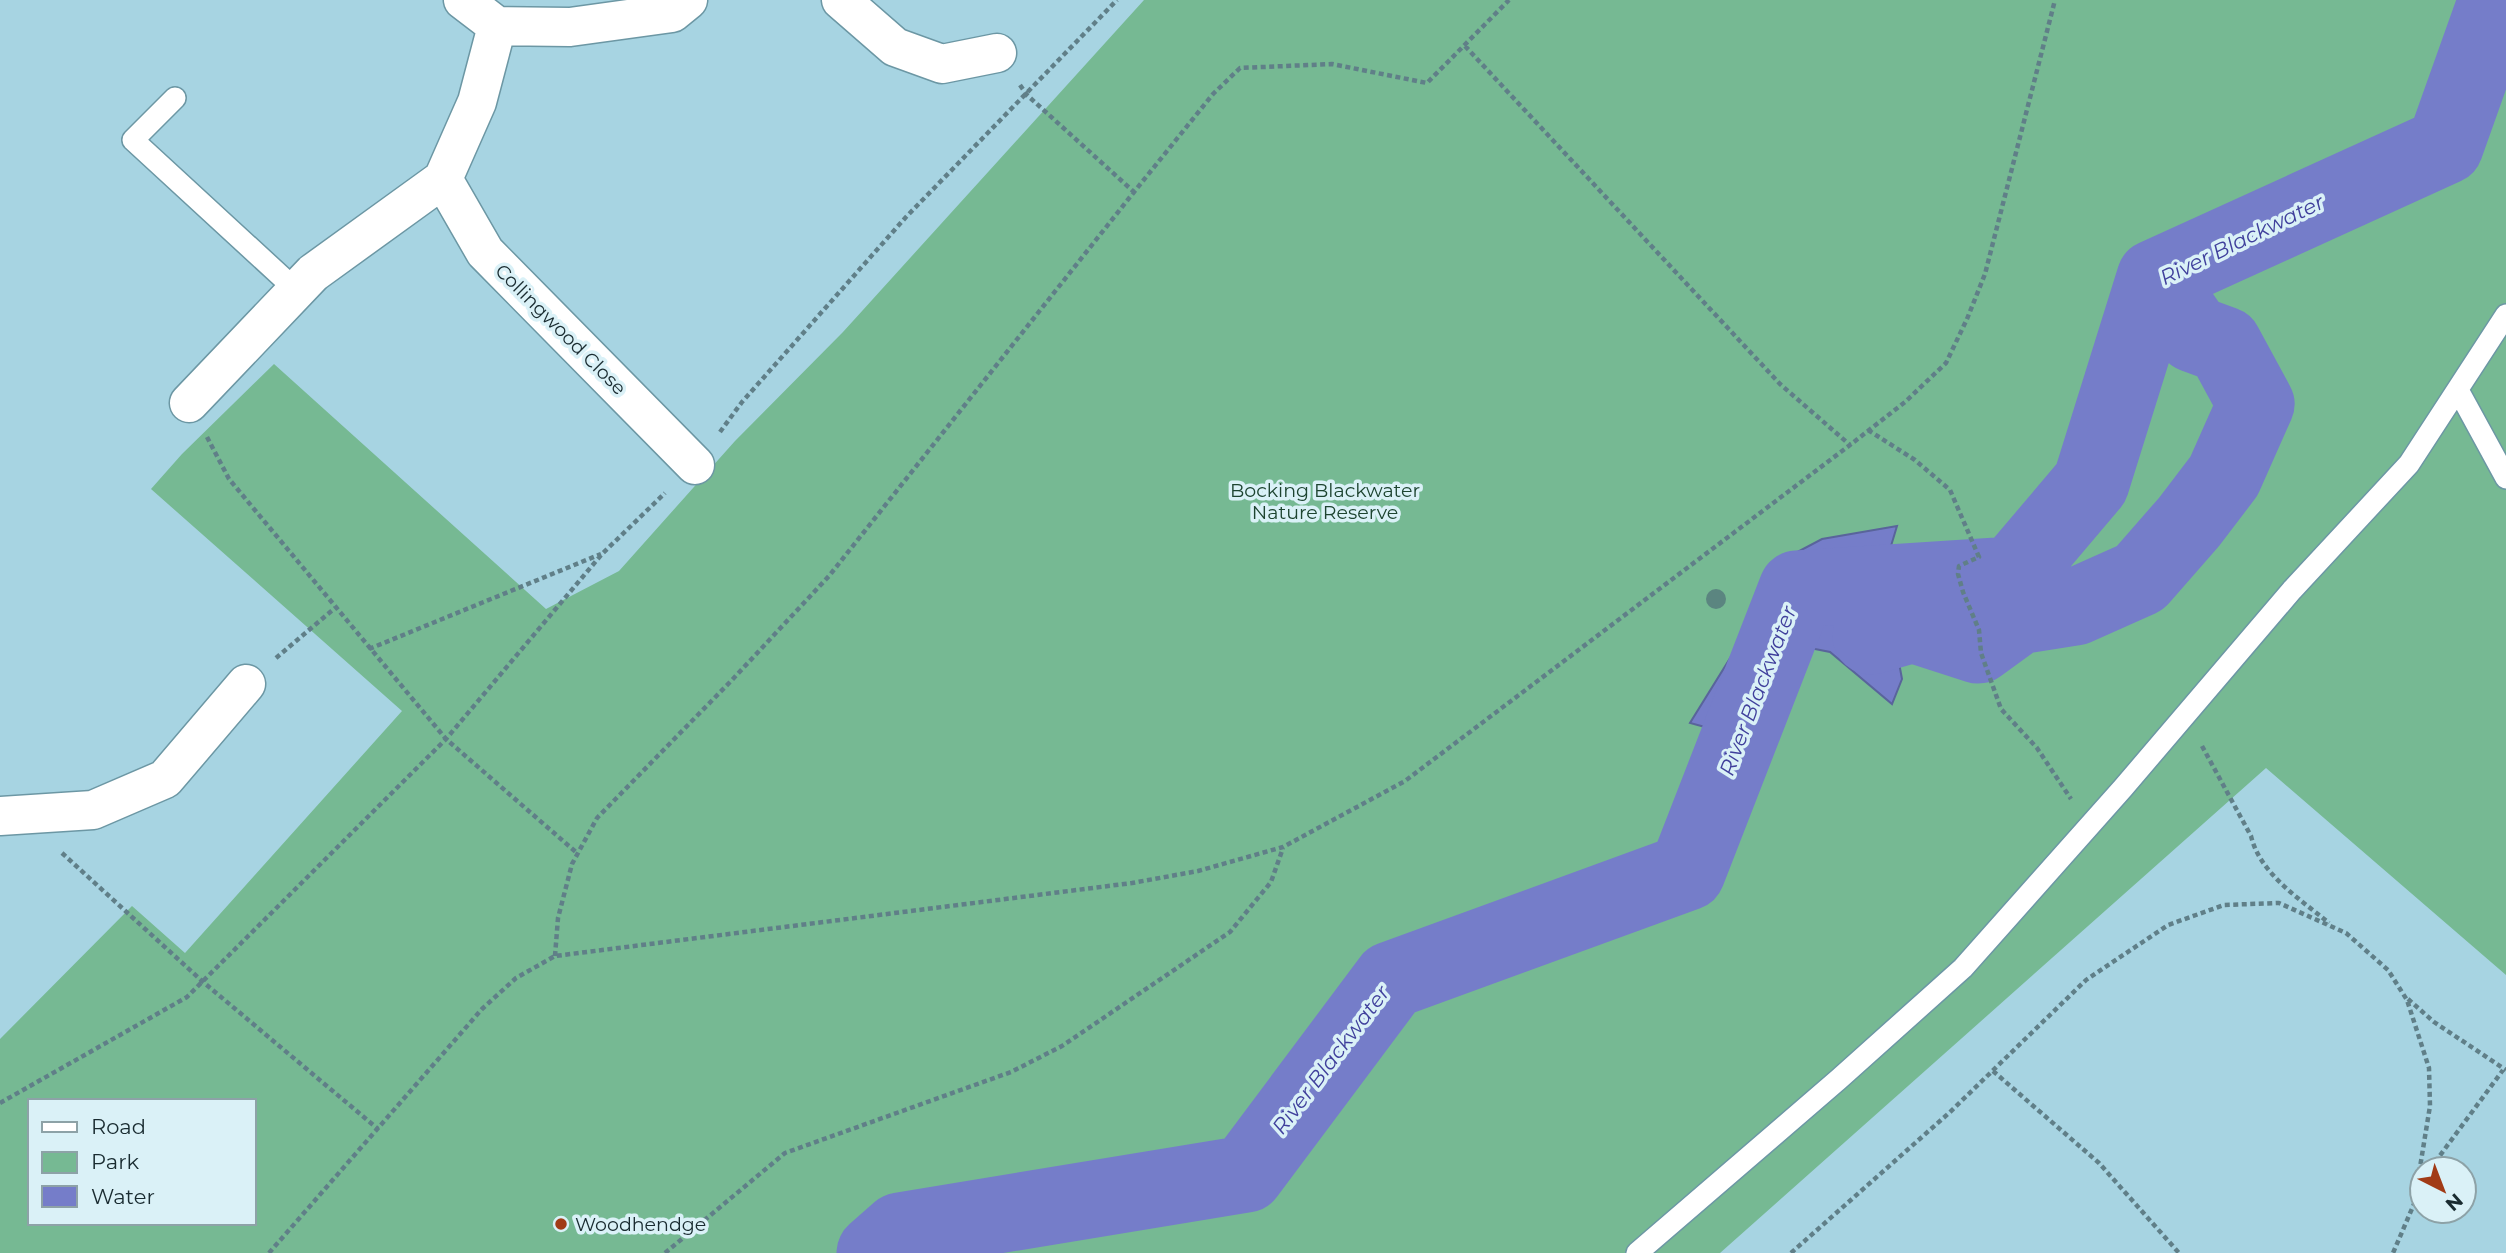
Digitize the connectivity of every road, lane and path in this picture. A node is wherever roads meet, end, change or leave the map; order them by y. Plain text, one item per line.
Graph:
1 (463, 0) edge
2 (688, 0) edge
3 (841, 0) edge
4 (1117, 0) edge
5 (1509, 0) edge
6 (2055, 0) edge
7 (496, 26) junction
8 (1465, 46) junction
9 (997, 53) joint
10 (1027, 95) junction
11 (175, 98) dead end
12 (443, 179) junction
13 (1134, 192) junction
14 (296, 290) junction
15 (2506, 315) edge
16 (2458, 390) junction
17 (189, 403) joint
18 (1868, 430) junction
19 (1850, 445) junction
20 (695, 465) junction
21 (2506, 478) edge
22 (601, 554) junction
23 (335, 608) junction
24 (369, 649) junction
25 (246, 684) joint
26 (2185, 715) junction
27 (446, 739) junction
28 (11, 816) edge
29 (2090, 825) junction
30 (1283, 847) junction
31 (577, 853) junction
32 (2335, 928) junction
33 (555, 956) junction
34 (202, 981) junction
35 (2403, 994) junction
36 (2505, 1070) edge
37 (1993, 1071) junction
38 (0, 1102) edge
39 (378, 1129) junction
40 (2422, 1155) edge
41 (2441, 1155) edge
42 (2408, 1218) edge
43 (269, 1253) edge
44 (665, 1253) edge
45 (1637, 1253) edge
46 (1791, 1253) edge
47 (2179, 1253) edge
48 (2393, 1253) edge

1 - 7 street
2 - 7 street
3 - 9 street
4 - 10 path
5 - 8 path
6 - 18 path
7 - 12 street
8 - 13 path
8 - 19 path
9 - 10 path
10 - 13 path
10 - 20 path
11 - 14 lane
12 - 14 street
12 - 20 street, Collingwood Close
13 - 31 path
14 - 17 street
15 - 16 lane
16 - 21 lane
16 - 26 lane
17 - 23 path
18 - 19 path
18 - 29 path
19 - 30 path
20 - 22 path
22 - 24 path
22 - 27 path
23 - 24 path
23 - 25 path
24 - 27 path
25 - 28 street
26 - 29 lane
26 - 32 path
27 - 31 path
27 - 34 path
28 - 34 path
29 - 45 lane
30 - 33 path
30 - 44 path
31 - 33 path
32 - 35 path
32 - 37 path
33 - 39 path
34 - 38 path
34 - 39 path
35 - 36 path
35 - 40 path
36 - 41 path
37 - 46 path
37 - 47 path
39 - 43 path
42 - 48 path

